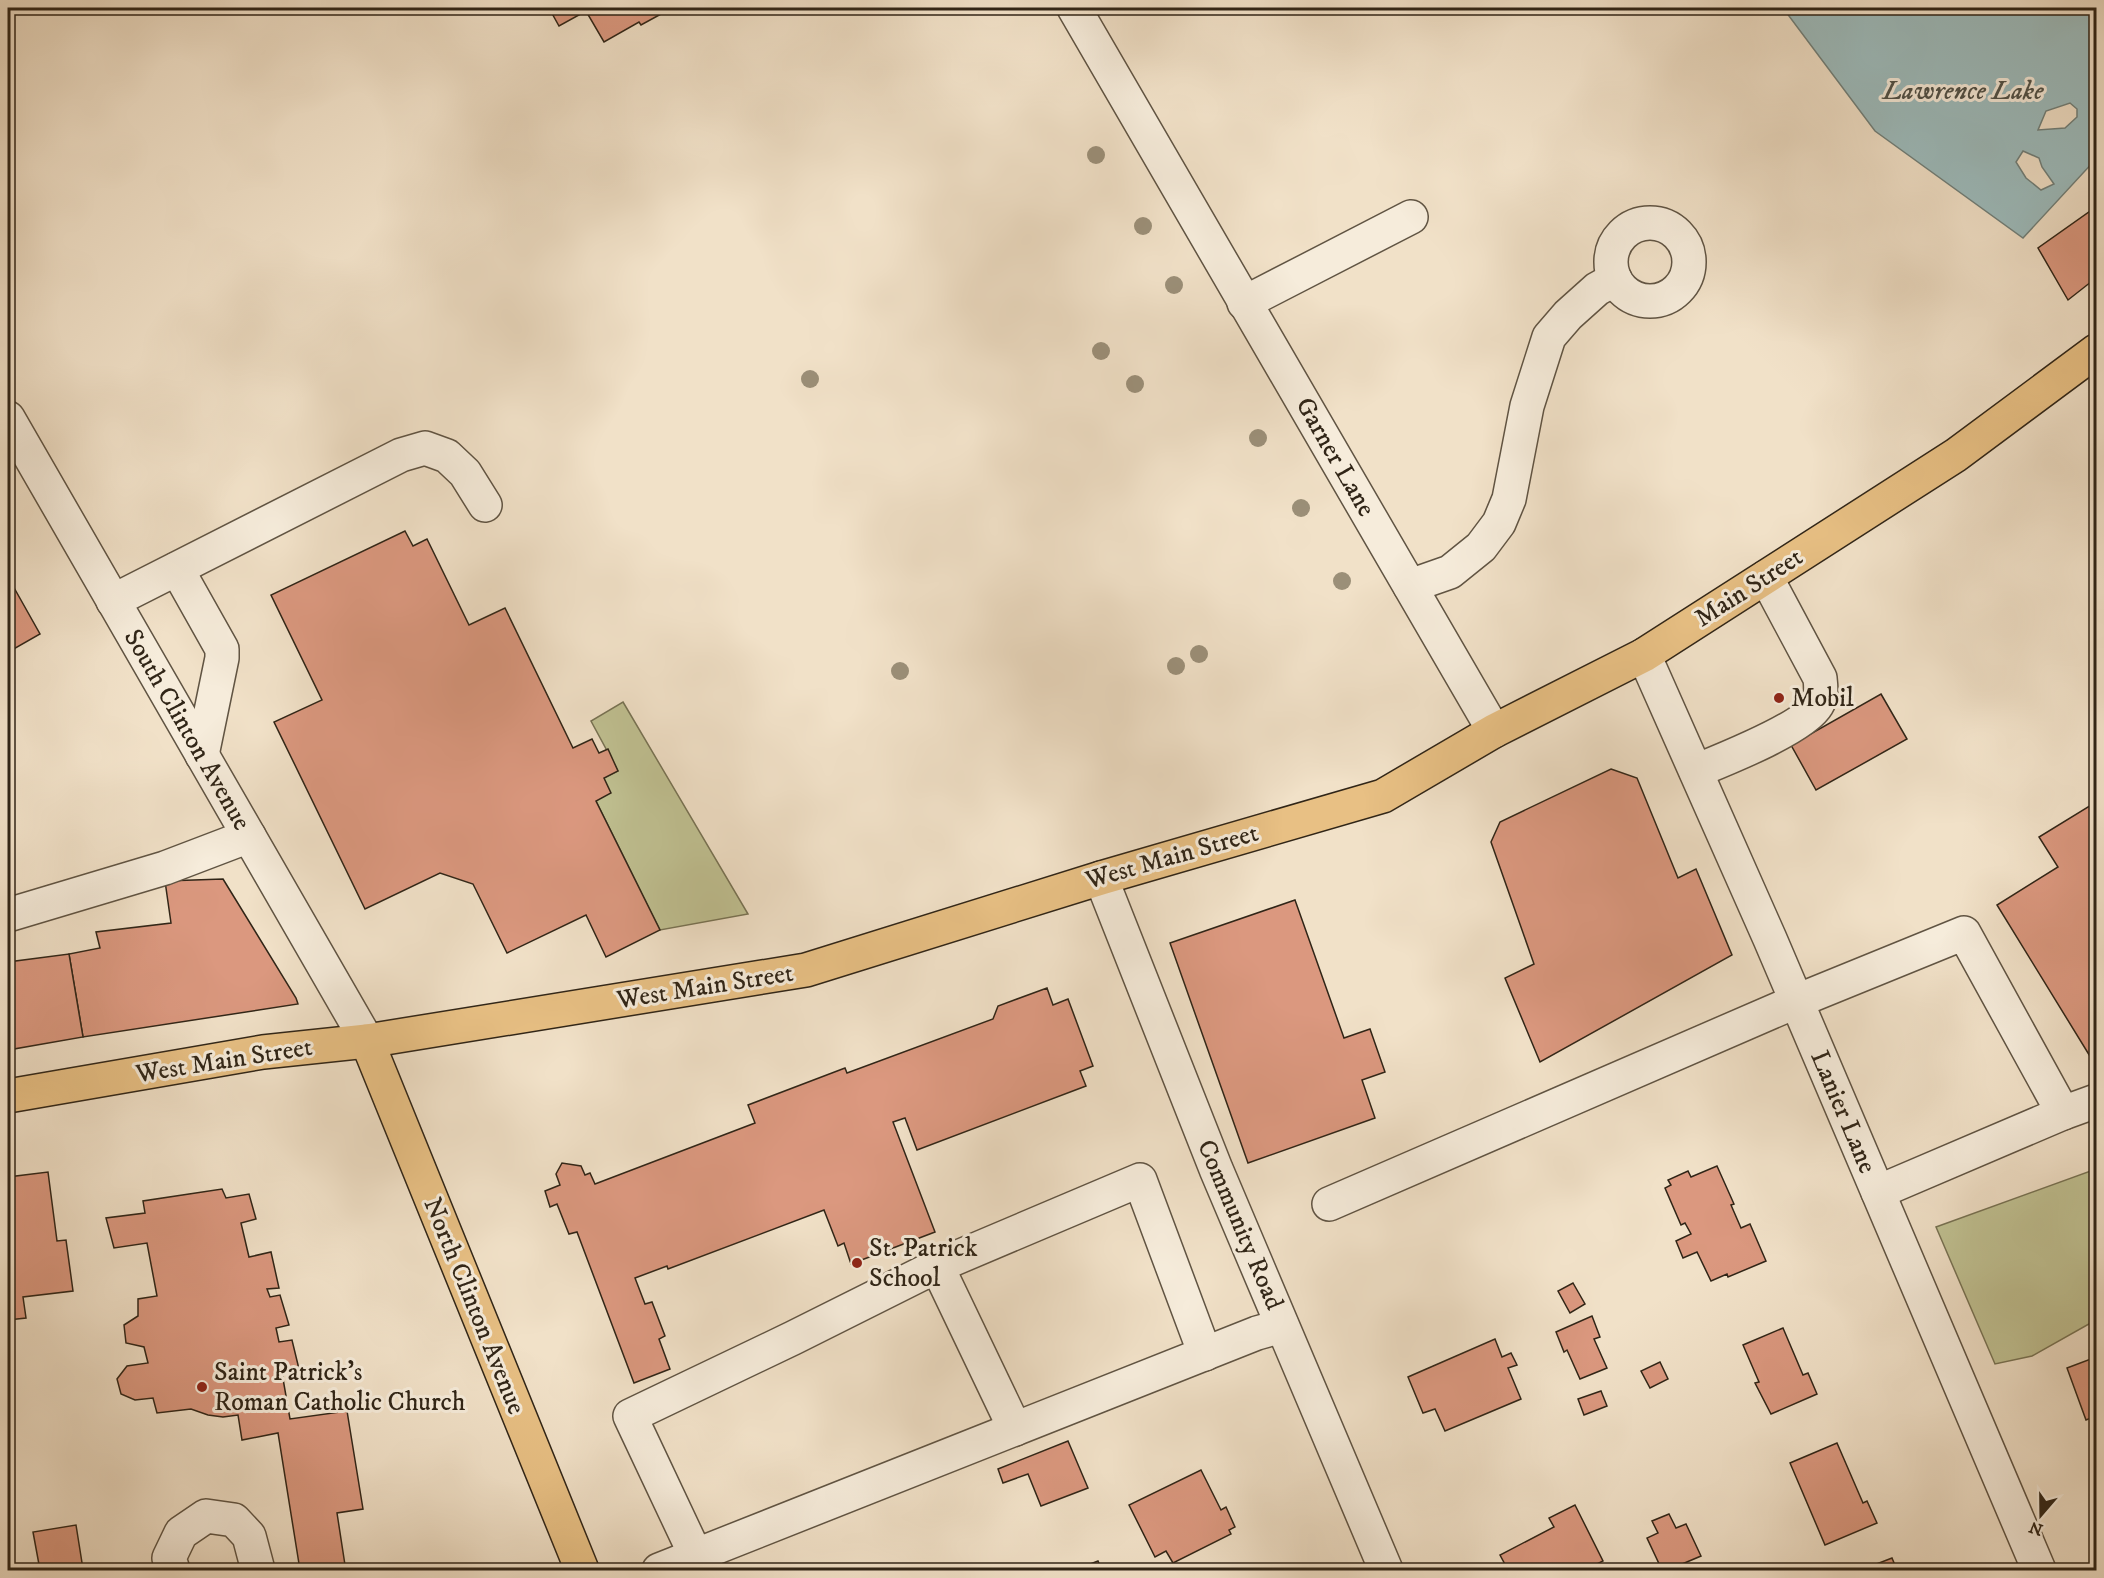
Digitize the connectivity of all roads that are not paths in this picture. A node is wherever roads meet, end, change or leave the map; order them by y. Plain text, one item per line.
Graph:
1 (1074, 8) edge
2 (1411, 217) dead end
3 (1615, 279) dead end
4 (1245, 303) junction
5 (2097, 351) edge
6 (8, 418) edge
7 (485, 505) dead end
8 (177, 569) junction
9 (1766, 577) junction
10 (1410, 586) junction
11 (113, 601) junction
12 (1644, 655) junction
13 (1494, 731) junction
14 (202, 755) junction
15 (1696, 771) junction
16 (1383, 796) joint
17 (249, 836) junction
18 (1101, 878) junction
19 (8, 915) edge
20 (1797, 1001) junction
21 (367, 1041) junction
22 (8, 1096) edge
23 (2097, 1101) edge
24 (2063, 1113) junction
25 (1878, 1192) junction
26 (1329, 1204) dead end
27 (937, 1266) junction
28 (1282, 1326) junction
29 (1205, 1354) junction
30 (1015, 1429) junction
31 (696, 1556) junction
32 (173, 1570) edge
33 (258, 1570) edge
34 (582, 1570) edge
35 (660, 1570) edge
36 (1386, 1570) edge
37 (2039, 1570) edge

1 - 4 street, Garner Lane
2 - 4 street
3 - 10 street
4 - 10 street, Garner Lane
5 - 9 main road, Main Street
6 - 11 street, South Clinton Avenue
7 - 8 street
8 - 11 street
8 - 14 street
9 - 12 main road, Main Street
9 - 15 street
10 - 13 street, Garner Lane
11 - 14 street, South Clinton Avenue
12 - 13 main road, Main Street
12 - 15 street, Lanier Lane
13 - 16 main road, Main Street
14 - 17 street, South Clinton Avenue
15 - 20 street, Lanier Lane
16 - 18 main road, West Main Street
17 - 19 street
17 - 21 street, South Clinton Avenue
18 - 21 main road, West Main Street
18 - 28 street, Community Road
20 - 24 street
20 - 25 street, Lanier Lane
20 - 26 street
21 - 22 main road, West Main Street
21 - 34 main road, North Clinton Avenue
23 - 24 street
24 - 25 street
25 - 37 street, Lanier Lane
27 - 29 street
27 - 30 street
27 - 31 street
28 - 29 street
28 - 36 street, Community Road
29 - 30 street
30 - 31 street
31 - 35 street
32 - 33 street

